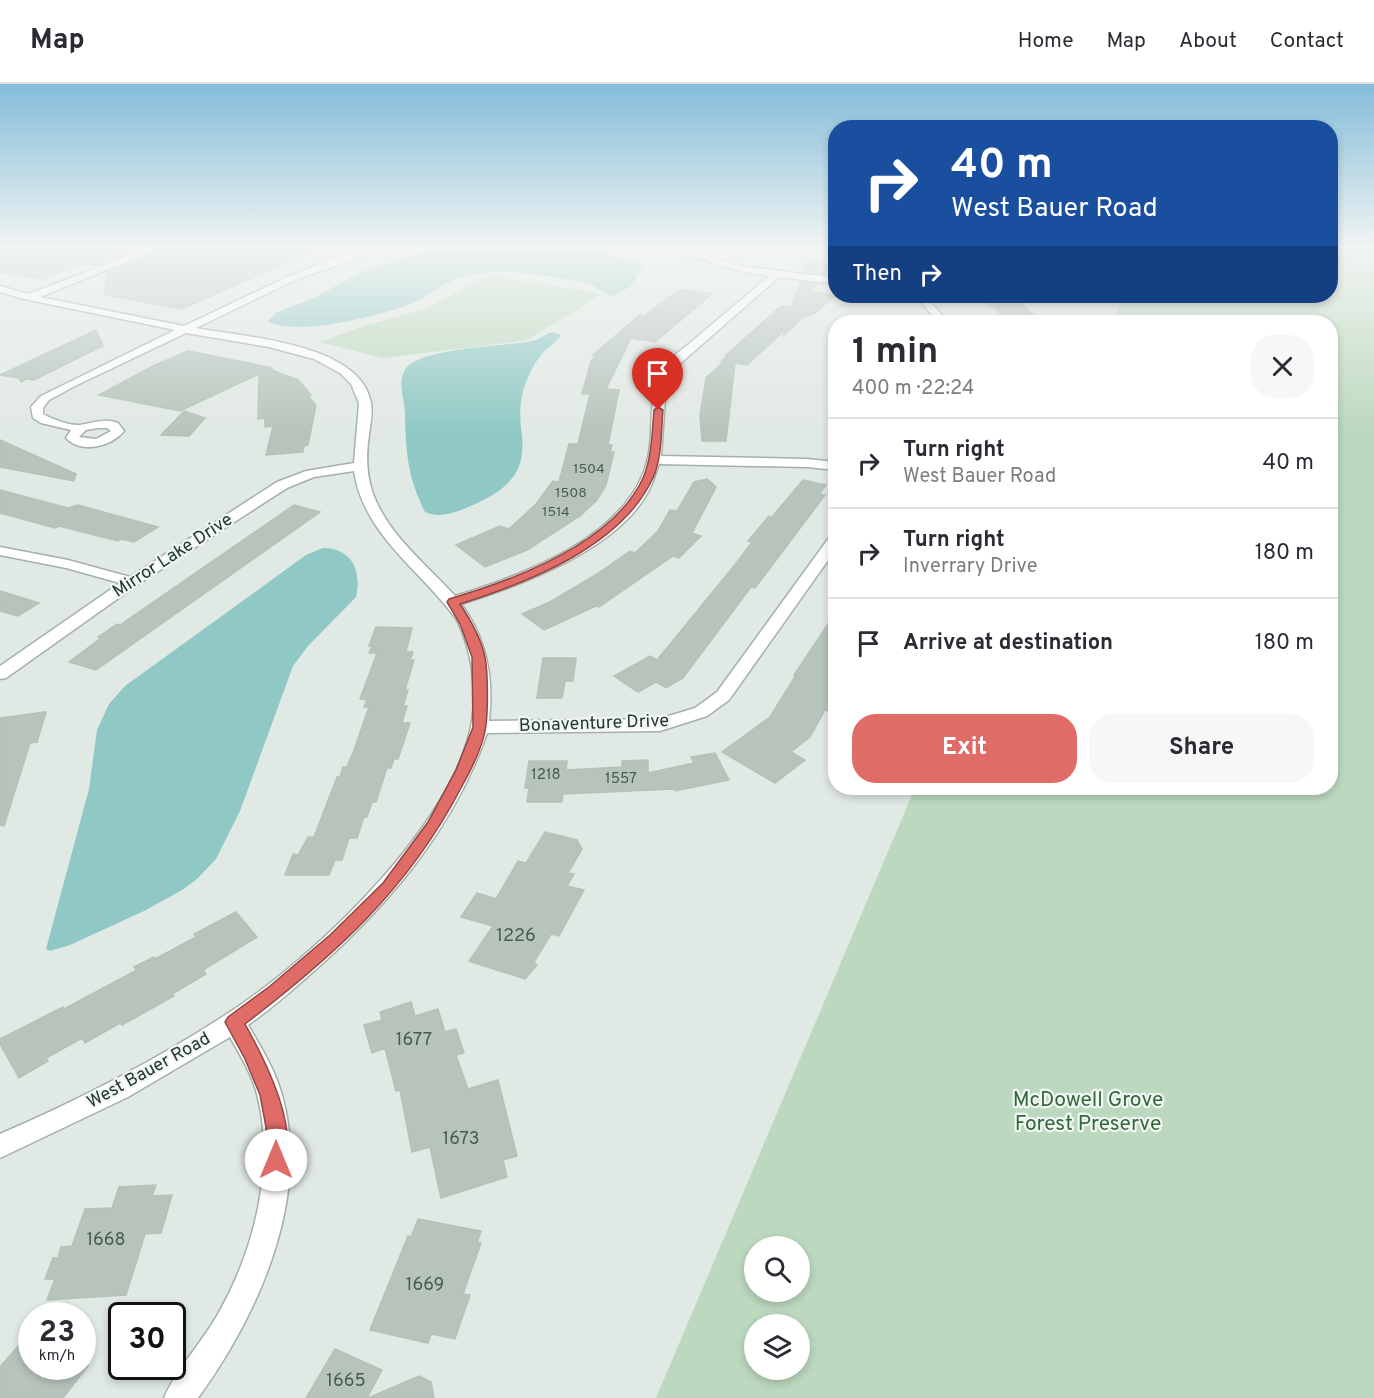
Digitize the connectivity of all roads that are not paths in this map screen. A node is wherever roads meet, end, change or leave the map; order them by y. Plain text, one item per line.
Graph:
1 (90, 309) edge
2 (226, 309) edge
3 (736, 309) edge
4 (183, 329) junction
5 (79, 429) dead end
6 (654, 460) junction
7 (828, 465) edge
8 (360, 466) junction
9 (828, 549) edge
10 (0, 551) edge
11 (132, 582) junction
12 (453, 602) junction
13 (0, 674) edge
14 (480, 727) junction
15 (234, 1022) junction
16 (0, 1146) edge
17 (179, 1398) edge

1 - 4 street, West Bauer Road
2 - 4 street
3 - 6 street
4 - 5 street
4 - 8 street, West Bauer Road
6 - 7 street
6 - 12 street
8 - 11 street, Mirror Lake Drive
8 - 12 street, West Bauer Road
9 - 14 street, Bonaventure Drive
10 - 11 street
11 - 13 street, Mirror Lake Drive
12 - 14 street, West Bauer Road
14 - 15 street, West Bauer Road
15 - 16 street, West Bauer Road
15 - 17 street

